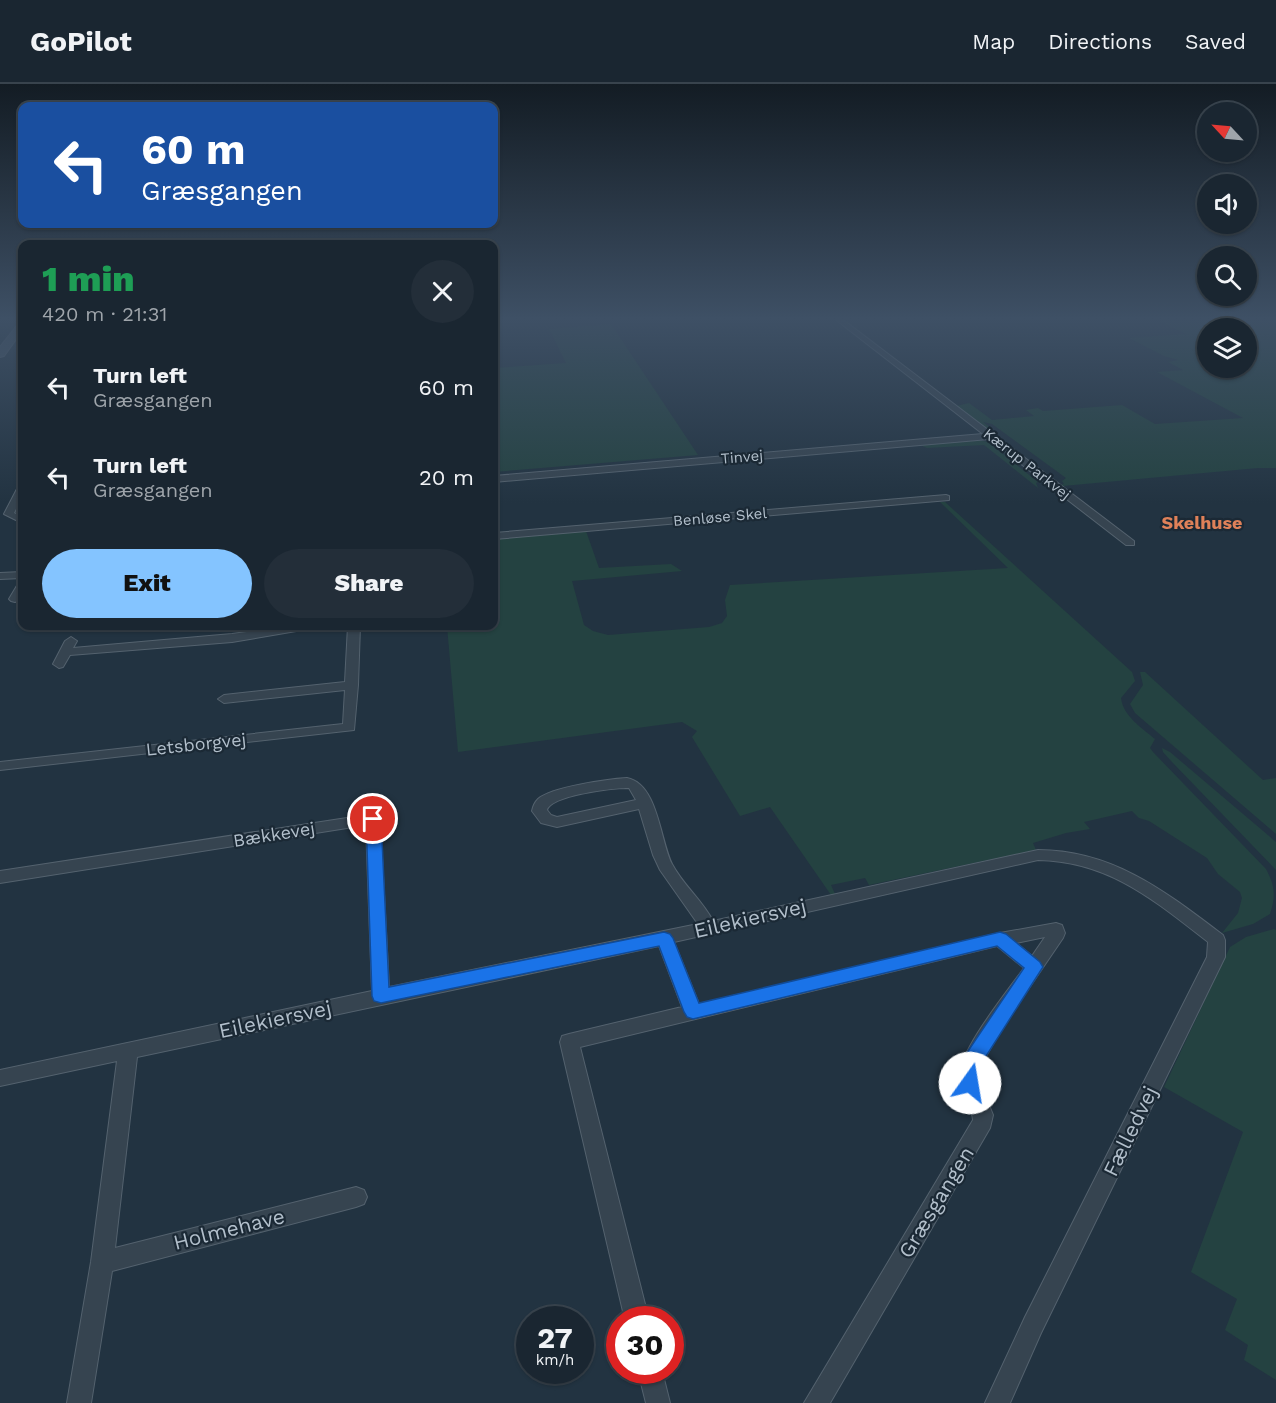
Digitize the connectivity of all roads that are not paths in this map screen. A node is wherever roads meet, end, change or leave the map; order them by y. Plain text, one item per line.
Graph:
1 (918, 381) edge
2 (990, 436) junction
3 (498, 479) edge
4 (18, 497) edge
5 (946, 498) dead end
6 (18, 518) edge
7 (498, 536) edge
8 (1130, 543) dead end
9 (18, 575) edge
10 (0, 576) edge
11 (18, 593) edge
12 (15, 599) dead end
13 (283, 630) edge
14 (354, 630) edge
15 (59, 664) dead end
16 (352, 685) junction
17 (224, 699) dead end
18 (0, 766) edge
19 (644, 803) junction
20 (0, 877) edge
21 (1143, 888) joint
22 (708, 927) junction
23 (664, 938) junction
24 (1000, 939) junction
25 (1034, 967) junction
26 (381, 996) junction
27 (693, 1012) junction
28 (128, 1051) junction
29 (0, 1078) edge
30 (356, 1197) dead end
31 (102, 1262) junction
32 (634, 1306) edge
33 (653, 1384) edge
34 (79, 1403) edge
35 (658, 1403) edge
36 (816, 1403) edge
37 (997, 1403) edge

1 - 2 street, Kærup Parkvej
2 - 3 street, Tinvej
2 - 8 street, Kærup Parkvej
4 - 6 street
5 - 7 street, Benløse Skel
9 - 10 street
11 - 12 street
13 - 15 street
14 - 16 street, Letsborgvej
16 - 17 street
16 - 18 street, Letsborgvej
19 - 19 street
19 - 22 street
20 - 26 street, Bækkevej
21 - 22 street, Eilekiersvej
21 - 37 street, Fælledvej
22 - 23 street, Eilekiersvej
23 - 26 street, Eilekiersvej
23 - 27 street
24 - 25 street
24 - 25 street, Græsgangen
24 - 27 street, Græsgangen
25 - 36 street, Græsgangen
26 - 28 street, Eilekiersvej
27 - 32 street, Græsgangen
28 - 29 street, Eilekiersvej
28 - 31 street
30 - 31 street, Holmehave
31 - 34 street
33 - 35 street

